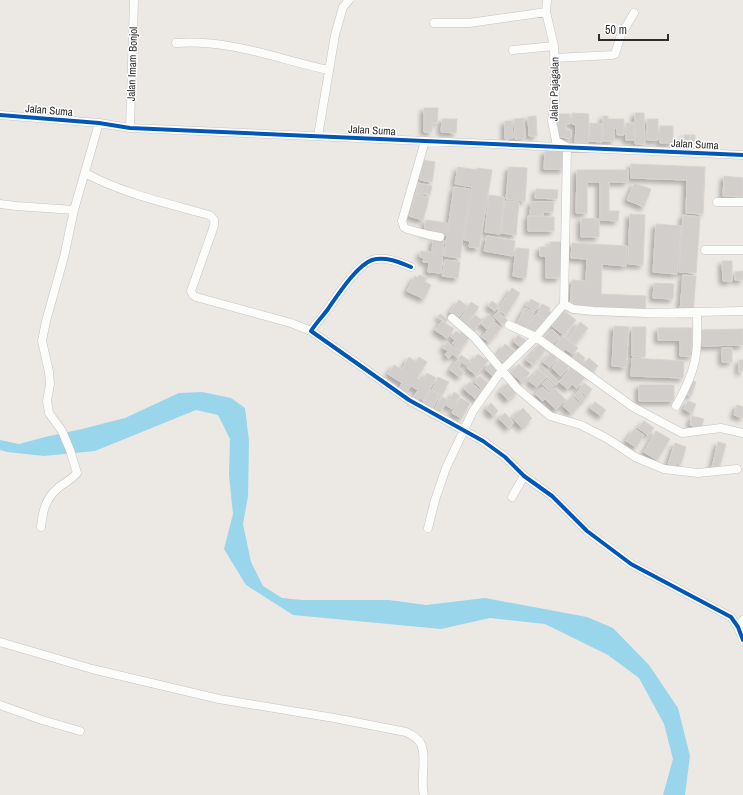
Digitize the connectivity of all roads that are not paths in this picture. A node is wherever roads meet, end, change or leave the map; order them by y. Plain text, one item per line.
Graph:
1 (134, 0) edge
2 (349, 0) edge
3 (546, 0) edge
4 (546, 12) junction
5 (634, 13) dead end
6 (434, 23) dead end
7 (176, 43) dead end
8 (554, 46) junction
9 (514, 50) dead end
10 (554, 58) junction
11 (328, 70) junction
12 (0, 115) edge
13 (99, 124) junction
14 (130, 128) junction
15 (318, 136) junction
16 (425, 141) junction
17 (567, 147) junction
18 (743, 155) edge
19 (85, 173) junction
20 (717, 202) dead end
21 (743, 202) edge
22 (0, 204) edge
23 (74, 210) junction
24 (440, 237) dead end
25 (705, 250) dead end
26 (743, 250) edge
27 (411, 267) dead end
28 (564, 304) junction
29 (743, 311) edge
30 (697, 313) junction
31 (452, 318) dead end
32 (509, 325) dead end
33 (311, 331) junction
34 (536, 338) junction
35 (502, 370) junction
36 (676, 406) dead end
37 (465, 432) junction
38 (743, 433) edge
39 (737, 469) dead end
40 (524, 476) junction
41 (512, 497) dead end
42 (41, 527) dead end
43 (428, 528) dead end
44 (741, 623) edge
45 (743, 640) edge
46 (0, 642) edge
47 (0, 705) edge
48 (80, 731) dead end
49 (424, 795) edge

1 - 14 street, Jalan Imam Bonjol
2 - 11 street
3 - 4 street, Jalan Pajagalan
4 - 6 street
4 - 8 street, Jalan Pajagalan
5 - 10 street
7 - 11 street
8 - 9 street
8 - 10 street, Jalan Pajagalan
10 - 17 street, Jalan Pajagalan
11 - 15 street
12 - 13 street, Jalan Suma
13 - 14 street, Jalan Suma
13 - 19 street
14 - 15 street, Jalan Suma
15 - 16 street, Jalan Suma
16 - 17 street, Jalan Suma
16 - 24 street
17 - 18 street, Jalan Suma
17 - 28 street
19 - 23 street
19 - 33 street
20 - 21 street
22 - 23 street
23 - 42 street
25 - 26 street
27 - 33 street
28 - 30 street
28 - 34 street
29 - 30 street
30 - 36 street
31 - 35 street
32 - 34 street
33 - 37 street
34 - 35 street
34 - 38 street
35 - 37 street
35 - 39 street
37 - 40 street
37 - 43 street
40 - 41 street
40 - 44 street
44 - 45 street
46 - 49 street
47 - 48 street

